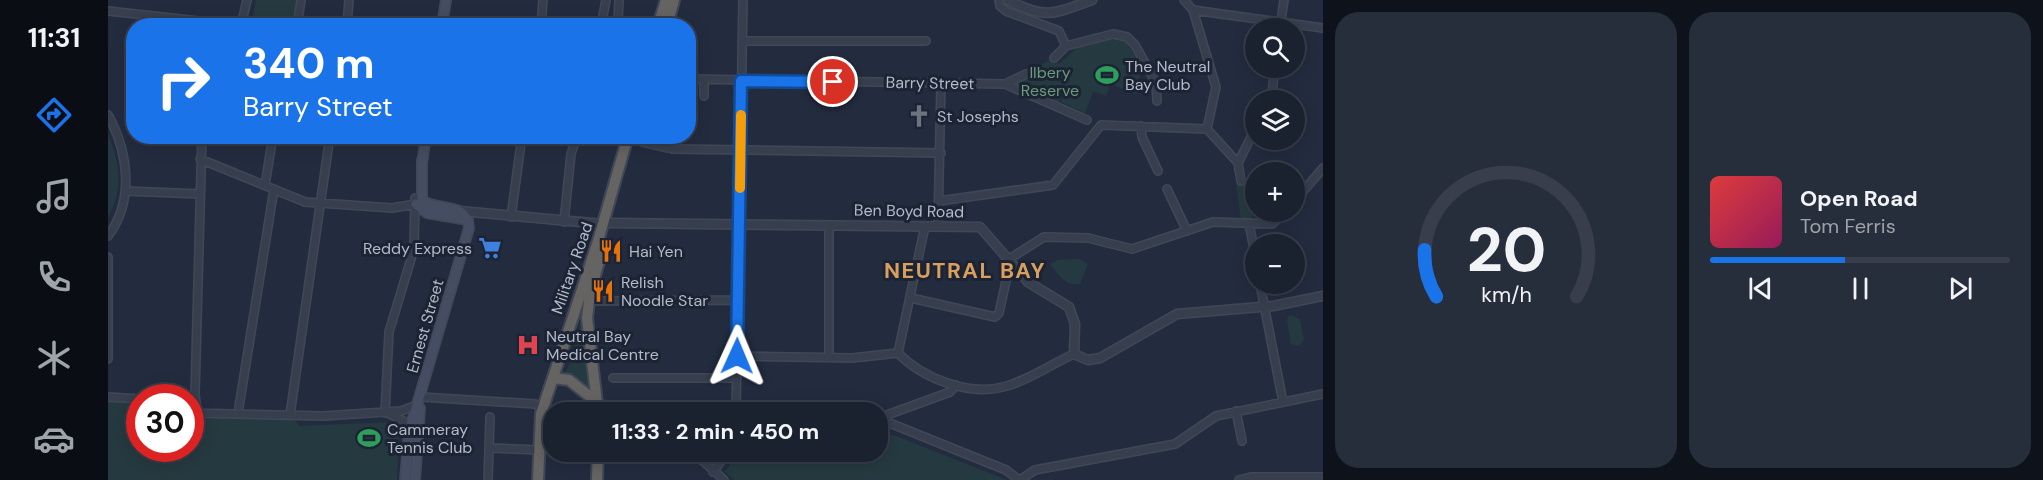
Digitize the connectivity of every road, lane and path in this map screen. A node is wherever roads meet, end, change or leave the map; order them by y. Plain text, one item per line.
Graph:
1 (247, 0) edge
2 (301, 0) edge
3 (349, 0) edge
4 (446, 0) edge
5 (543, 0) edge
6 (606, 0) edge
7 (619, 0) edge
8 (666, 0) edge
9 (674, 0) edge
10 (743, 0) edge
11 (999, 0) edge
12 (1008, 0) edge
13 (1092, 0) edge
14 (1184, 0) edge
15 (1284, 0) edge
16 (1193, 10) junction
17 (108, 11) edge
18 (175, 18) edge
19 (243, 18) edge
20 (298, 18) edge
21 (348, 18) edge
22 (443, 18) edge
23 (542, 18) edge
24 (603, 18) edge
25 (618, 18) edge
26 (660, 18) edge
27 (669, 18) edge
28 (1281, 18) edge
29 (1245, 19) edge
30 (1305, 27) edge
31 (1323, 28) edge
32 (742, 41) junction
33 (926, 41) dead end
34 (1066, 46) junction
35 (1054, 58) dead end
36 (1026, 74) dead end
37 (696, 79) edge
38 (704, 80) junction
39 (741, 81) junction
40 (941, 83) junction
41 (1005, 84) junction
42 (704, 96) dead end
43 (1157, 101) dead end
44 (108, 114) edge
45 (1087, 120) dead end
46 (1141, 126) junction
47 (1208, 129) junction
48 (201, 144) edge
49 (272, 144) edge
50 (329, 144) edge
51 (425, 144) edge
52 (521, 144) edge
53 (574, 144) edge
54 (630, 144) edge
55 (652, 144) edge
56 (1245, 149) edge
57 (741, 150) junction
58 (941, 153) junction
59 (200, 159) junction
60 (422, 160) junction
61 (1238, 163) junction
62 (1323, 168) edge
63 (1158, 171) dead end
64 (1241, 181) dead end
65 (265, 186) junction
66 (274, 189) junction
67 (1167, 189) dead end
68 (1305, 189) edge
69 (126, 191) junction
70 (200, 194) junction
71 (939, 201) junction
72 (322, 203) junction
73 (415, 205) junction
74 (429, 209) junction
75 (456, 214) junction
76 (511, 217) junction
77 (468, 220) junction
78 (564, 222) junction
79 (1277, 222) edge
80 (607, 224) junction
81 (738, 224) junction
82 (1249, 224) junction
83 (829, 225) junction
84 (925, 226) junction
85 (938, 226) junction
86 (1188, 231) junction
87 (1251, 234) edge
88 (108, 236) edge
89 (108, 257) edge
90 (1011, 263) junction
91 (458, 264) junction
92 (1262, 294) edge
93 (1323, 297) edge
94 (911, 298) junction
95 (737, 300) junction
96 (588, 301) junction
97 (1265, 307) junction
98 (567, 331) junction
99 (898, 352) junction
100 (1074, 354) junction
101 (737, 356) junction
102 (829, 357) junction
103 (108, 359) edge
104 (553, 378) junction
105 (613, 378) dead end
106 (737, 378) junction
107 (195, 384) edge
108 (956, 385) junction
109 (1323, 394) edge
110 (108, 397) edge
111 (126, 398) edge
112 (419, 400) junction
113 (545, 402) edge
114 (592, 402) edge
115 (597, 402) edge
116 (736, 402) edge
117 (1283, 402) junction
118 (239, 407) dead end
119 (543, 409) joint
120 (1236, 411) junction
121 (204, 412) edge
122 (388, 413) junction
123 (290, 415) junction
124 (490, 417) dead end
125 (411, 423) junction
126 (1242, 441) dead end
127 (407, 442) junction
128 (489, 448) junction
129 (539, 450) junction
130 (598, 462) edge
131 (703, 462) edge
132 (720, 462) edge
133 (415, 468) junction
134 (713, 472) junction
135 (1323, 477) edge
136 (405, 480) edge
137 (415, 480) edge
138 (488, 480) edge
139 (538, 480) edge
140 (597, 480) edge
141 (724, 480) edge
142 (1019, 480) edge
143 (1239, 480) edge

1 - 19 street
2 - 20 street
3 - 21 street
4 - 22 main road
5 - 23 street
6 - 24 street
7 - 25 street
8 - 26 highway
9 - 27 highway
10 - 32 street
11 - 34 street
12 - 13 street
14 - 16 street
15 - 28 street
16 - 29 street
16 - 47 street
17 - 18 street
30 - 31 street
32 - 33 street
32 - 39 street
34 - 35 street
34 - 43 street
36 - 41 street, Barry Street
37 - 38 street, Barry Street
38 - 39 street, Barry Street
38 - 42 street
39 - 40 street, Barry Street
39 - 57 street
40 - 41 street, Barry Street
40 - 58 street
41 - 45 street
44 - 69 street
46 - 47 street
46 - 63 street
46 - 71 street
47 - 61 street
48 - 59 street
49 - 65 street
50 - 72 street
51 - 60 main road
52 - 76 street
53 - 78 street
54 - 80 highway, Military Road
55 - 57 street
56 - 61 street
57 - 58 street
57 - 81 street
58 - 71 street
59 - 65 street
59 - 70 street
60 - 73 main road
60 - 74 main road
61 - 64 street
62 - 68 street
65 - 66 street
66 - 72 street
66 - 118 street
67 - 86 street
69 - 70 street
69 - 88 street
70 - 107 street
71 - 85 street
72 - 73 street
72 - 123 street
73 - 74 main road, Ben Boyd Road
73 - 122 street
74 - 75 main road, Ben Boyd Road
75 - 76 street, Ben Boyd Road
75 - 77 main road, Ben Boyd Road
75 - 91 main road, Ernest Street
76 - 77 street, Ben Boyd Road
76 - 78 street, Ben Boyd Road
77 - 91 main road, Ernest Street
78 - 80 street, Ben Boyd Road
79 - 82 street
80 - 81 street, Ben Boyd Road
80 - 96 highway, Military Road
80 - 98 highway, Military Road
81 - 83 street, Ben Boyd Road
81 - 95 street
82 - 86 street
82 - 87 street
83 - 84 street, Ben Boyd Road
83 - 102 street
84 - 85 street, Ben Boyd Road
84 - 94 street
85 - 90 street, Ben Boyd Road
86 - 90 street
89 - 103 street
90 - 94 street
90 - 100 street, Ben Boyd Road
91 - 112 main road, Ernest Street
92 - 97 street
93 - 97 street
94 - 99 street
95 - 96 street
95 - 101 street
96 - 98 highway
96 - 115 highway, Military Road
97 - 100 street
97 - 117 street
98 - 104 highway, Military Road
99 - 102 street
99 - 108 street
100 - 108 street
101 - 102 street
101 - 106 street
104 - 113 highway, Military Road
104 - 114 highway
105 - 106 street
106 - 116 street
108 - 142 street
109 - 117 street
110 - 111 street
112 - 119 street
112 - 122 street
112 - 125 main road, Ernest Street
112 - 133 main road, Ernest Street
117 - 120 street
119 - 129 highway, Military Road
120 - 126 street
120 - 142 street
121 - 123 street
122 - 123 street
122 - 125 street
122 - 127 street
124 - 128 street
125 - 127 main road, Ernest Street
125 - 133 main road
127 - 136 main road, Ernest Street
128 - 129 street
128 - 138 street
129 - 139 highway, Military Road
130 - 140 highway
131 - 134 street
132 - 134 street
133 - 137 main road, Ernest Street
134 - 141 street
135 - 143 street

